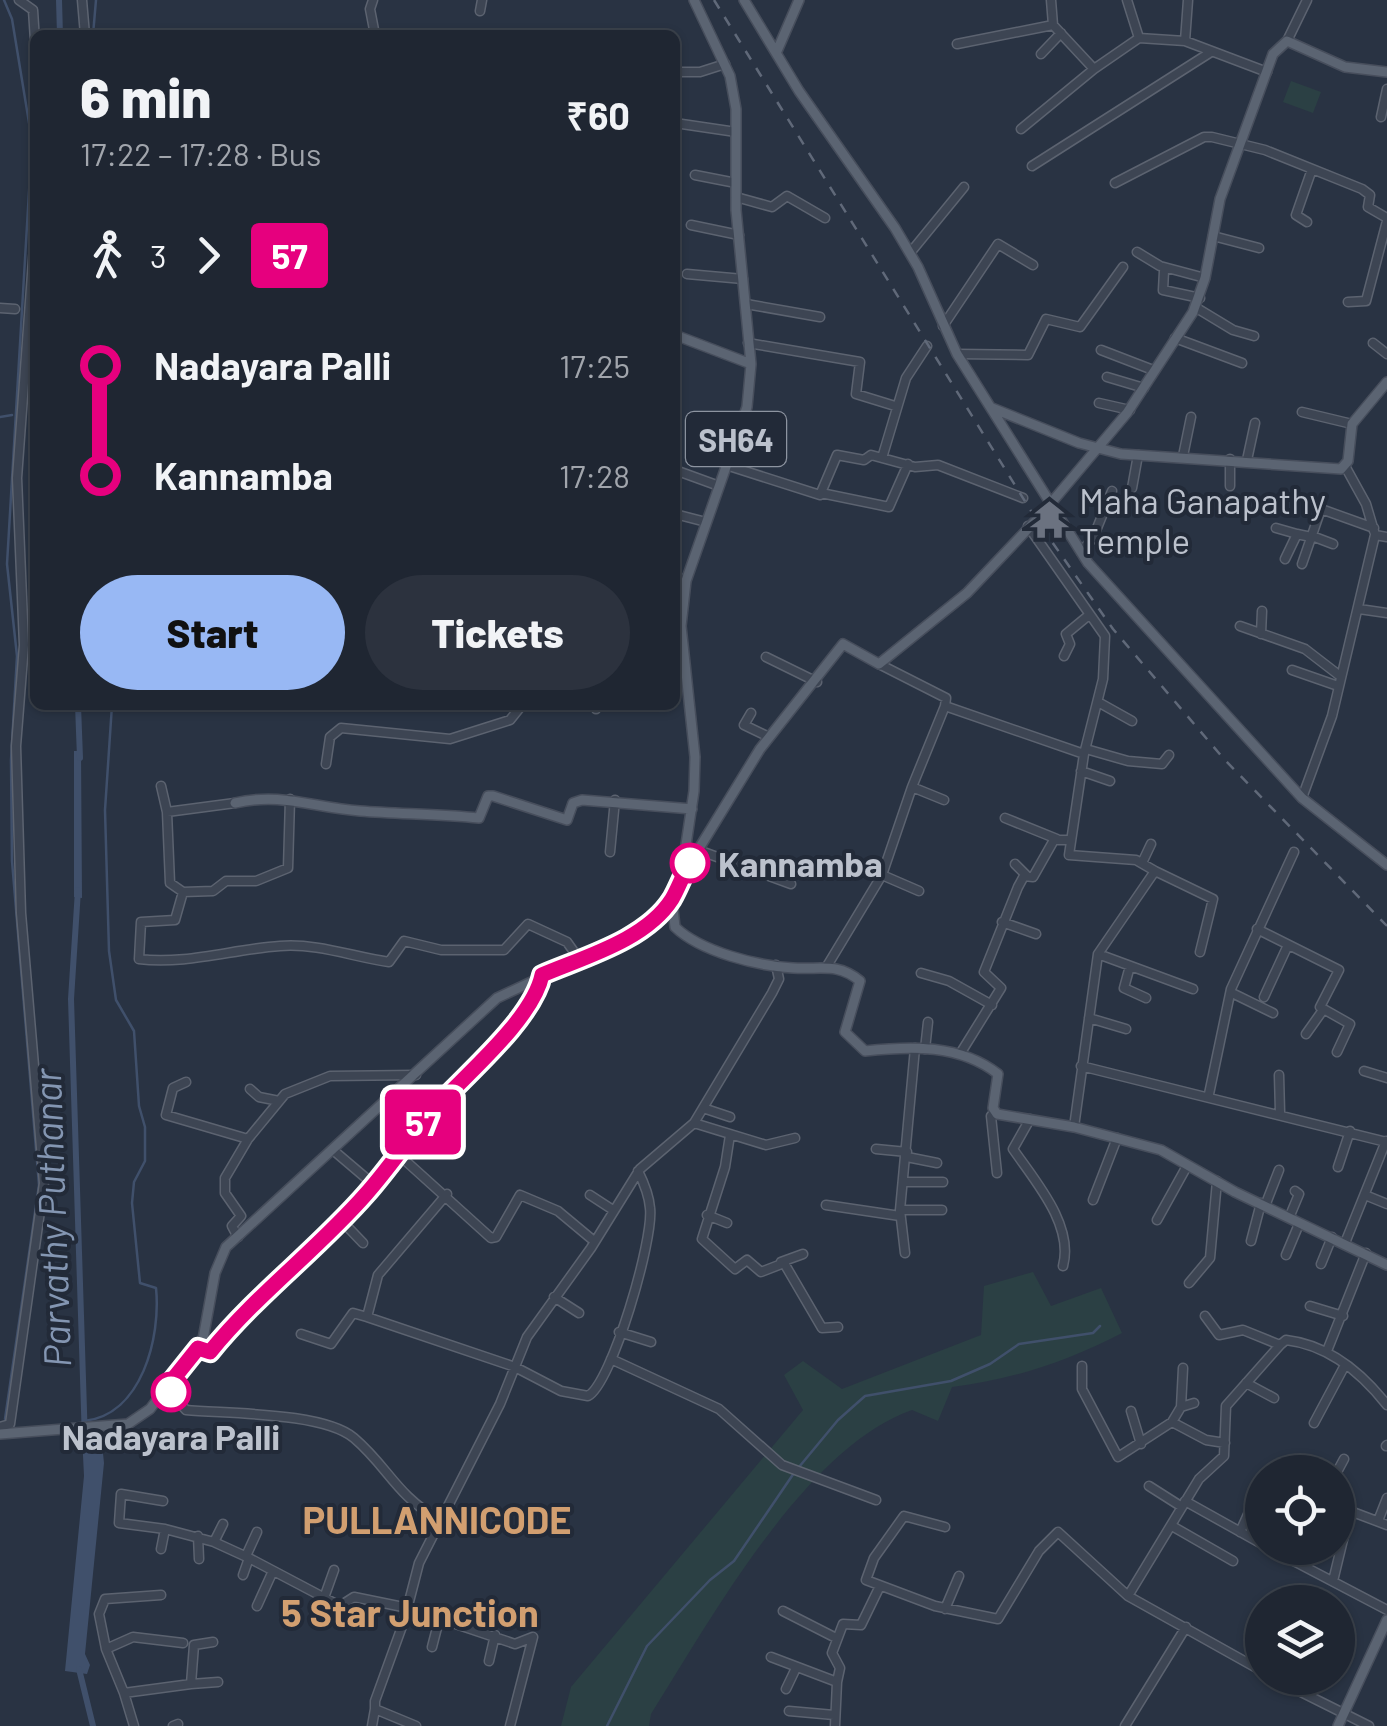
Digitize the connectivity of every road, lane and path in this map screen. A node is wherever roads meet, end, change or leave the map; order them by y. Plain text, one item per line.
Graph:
1 (19, 0) edge
2 (28, 0) edge
3 (82, 0) edge
4 (371, 0) edge
5 (482, 0) edge
6 (694, 0) edge
7 (744, 0) edge
8 (799, 0) edge
9 (1051, 0) edge
10 (1126, 0) edge
11 (1188, 0) edge
12 (1307, 0) edge
13 (480, 11) dead end
14 (1053, 25) junction
15 (34, 30) edge
16 (85, 30) edge
17 (374, 30) edge
18 (1061, 33) junction
19 (1138, 38) junction
20 (1287, 41) junction
21 (1185, 42) junction
22 (957, 44) dead end
23 (777, 52) junction
24 (1211, 52) junction
25 (1041, 54) dead end
26 (725, 64) junction
27 (1094, 68) junction
28 (680, 72) edge
29 (1267, 72) junction
30 (1387, 72) edge
31 (1387, 90) edge
32 (1381, 117) dead end
33 (680, 124) edge
34 (1021, 129) dead end
35 (736, 132) junction
36 (1240, 143) junction
37 (1032, 166) dead end
38 (1311, 172) junction
39 (694, 175) dead end
40 (736, 183) junction
41 (1116, 183) dead end
42 (964, 187) dead end
43 (736, 198) junction
44 (825, 218) dead end
45 (1387, 220) edge
46 (1306, 222) dead end
47 (691, 225) dead end
48 (740, 235) junction
49 (1213, 236) junction
50 (1259, 248) dead end
51 (1137, 252) dead end
52 (910, 253) junction
53 (1034, 266) dead end
54 (1123, 267) dead end
55 (1164, 271) dead end
56 (687, 274) dead end
57 (1204, 278) junction
58 (743, 279) junction
59 (30, 301) edge
60 (1198, 302) junction
61 (1348, 302) dead end
62 (746, 304) junction
63 (0, 308) edge
64 (14, 309) dead end
65 (820, 317) dead end
66 (943, 326) junction
67 (1254, 336) dead end
68 (680, 338) edge
69 (1176, 338) junction
70 (748, 343) junction
71 (1372, 343) dead end
72 (927, 346) dead end
73 (1101, 350) dead end
74 (958, 354) junction
75 (1387, 354) edge
76 (1242, 363) dead end
77 (751, 364) junction
78 (1153, 370) junction
79 (1107, 377) dead end
80 (1387, 382) edge
81 (1144, 388) junction
82 (1099, 403) dead end
83 (895, 406) junction
84 (990, 408) junction
85 (1130, 410) junction
86 (1302, 412) dead end
87 (1191, 418) dead end
88 (1255, 422) dead end
89 (1352, 424) junction
90 (1099, 449) junction
91 (1138, 454) junction
92 (1184, 456) junction
93 (882, 458) junction
94 (1230, 459) junction
95 (1247, 460) junction
96 (908, 464) junction
97 (726, 465) junction
98 (1345, 466) junction
99 (680, 472) edge
100 (719, 486) junction
101 (1230, 486) dead end
102 (1132, 488) dead end
103 (1112, 491) dead end
104 (822, 493) junction
105 (1023, 498) dead end
106 (1049, 504) junction
107 (680, 515) edge
108 (706, 522) junction
109 (1028, 526) junction
110 (1276, 528) dead end
111 (1374, 532) junction
112 (1297, 534) junction
113 (1312, 536) junction
114 (1387, 537) edge
115 (1334, 544) dead end
116 (1081, 552) junction
117 (1285, 559) dead end
118 (1302, 564) dead end
119 (680, 578) edge
120 (686, 581) junction
121 (1359, 610) junction
122 (1262, 611) dead end
123 (1387, 612) edge
124 (1089, 615) junction
125 (1240, 626) dead end
126 (1261, 634) junction
127 (1064, 656) dead end
128 (766, 657) dead end
129 (878, 664) junction
130 (680, 670) edge
131 (1292, 670) dead end
132 (1340, 676) junction
133 (817, 682) junction
134 (1338, 686) junction
135 (1098, 702) junction
136 (945, 706) junction
137 (518, 710) edge
138 (751, 713) dead end
139 (1132, 721) dead end
140 (769, 738) junction
141 (1085, 751) junction
142 (1170, 754) dead end
143 (326, 764) dead end
144 (1081, 771) junction
145 (1110, 781) dead end
146 (161, 786) dead end
147 (912, 787) junction
148 (290, 798) junction
149 (1302, 798) junction
150 (615, 800) junction
151 (944, 800) dead end
152 (235, 803) joint
153 (692, 809) junction
154 (168, 812) junction
155 (1005, 818) dead end
156 (1057, 838) junction
157 (1069, 840) junction
158 (1151, 844) dead end
159 (698, 850) junction
160 (610, 852) dead end
161 (1294, 852) dead end
162 (1142, 863) junction
163 (1016, 864) dead end
164 (1387, 865) edge
165 (1155, 872) junction
166 (882, 875) junction
167 (1026, 875) junction
168 (681, 878) junction
169 (791, 884) dead end
170 (1041, 885) dead end
171 (919, 891) dead end
172 (183, 892) junction
173 (672, 899) junction
174 (1002, 922) junction
175 (1257, 929) junction
176 (1036, 934) dead end
177 (1288, 945) junction
178 (1200, 952) dead end
179 (1098, 954) junction
180 (579, 959) junction
181 (776, 964) junction
182 (826, 966) junction
183 (1130, 966) junction
184 (921, 973) dead end
185 (542, 975) junction
186 (1192, 989) dead end
187 (1232, 993) junction
188 (1264, 997) dead end
189 (1146, 998) dead end
190 (992, 1005) junction
191 (1324, 1010) junction
192 (1273, 1014) dead end
193 (1089, 1018) junction
194 (928, 1022) dead end
195 (1126, 1029) dead end
196 (1306, 1034) dead end
197 (920, 1049) junction
198 (1337, 1052) dead end
199 (960, 1054) junction
200 (1081, 1066) junction
201 (1364, 1071) dead end
202 (416, 1075) junction
203 (1279, 1075) dead end
204 (1387, 1078) edge
205 (186, 1082) dead end
206 (250, 1090) dead end
207 (1209, 1094) junction
208 (279, 1101) junction
209 (703, 1108) junction
210 (995, 1112) junction
211 (1280, 1112) junction
212 (730, 1117) dead end
213 (1030, 1119) junction
214 (694, 1123) junction
215 (1074, 1126) junction
216 (1350, 1131) junction
217 (730, 1135) junction
218 (795, 1138) dead end
219 (1117, 1138) junction
220 (248, 1139) junction
221 (1386, 1140) edge
222 (876, 1148) dead end
223 (333, 1150) junction
224 (398, 1154) junction
225 (907, 1154) junction
226 (936, 1163) dead end
227 (1187, 1166) junction
228 (1338, 1167) dead end
229 (1279, 1170) dead end
230 (638, 1171) junction
231 (997, 1173) dead end
232 (1217, 1181) junction
233 (903, 1182) junction
234 (943, 1182) dead end
235 (374, 1184) junction
236 (1295, 1191) dead end
237 (447, 1194) junction
238 (590, 1195) dead end
239 (1365, 1195) junction
240 (1093, 1200) dead end
241 (1387, 1204) edge
242 (826, 1205) dead end
243 (1263, 1205) junction
244 (613, 1210) junction
245 (942, 1210) dead end
246 (900, 1213) junction
247 (707, 1215) junction
248 (1288, 1218) junction
249 (340, 1219) junction
250 (1156, 1220) dead end
251 (728, 1223) dead end
252 (1299, 1224) junction
253 (238, 1236) junction
254 (1332, 1236) junction
255 (594, 1241) junction
256 (1251, 1241) dead end
257 (362, 1243) dead end
258 (1345, 1243) junction
259 (905, 1253) dead end
260 (1366, 1253) junction
261 (803, 1254) dead end
262 (1286, 1256) dead end
263 (781, 1262) junction
264 (1321, 1264) dead end
265 (1387, 1265) edge
266 (1064, 1266) dead end
267 (1189, 1283) dead end
268 (554, 1297) junction
269 (1310, 1306) dead end
270 (579, 1314) dead end
271 (1205, 1316) dead end
272 (1343, 1316) junction
273 (366, 1318) junction
274 (838, 1328) dead end
275 (619, 1332) junction
276 (301, 1334) dead end
277 (651, 1342) dead end
278 (1280, 1346) junction
279 (198, 1348) junction
280 (1327, 1351) junction
281 (612, 1360) junction
282 (1344, 1364) junction
283 (1082, 1366) dead end
284 (515, 1367) junction
285 (1183, 1368) dead end
286 (1246, 1383) junction
287 (166, 1388) junction
288 (1274, 1398) dead end
289 (1194, 1403) dead end
290 (1387, 1405) edge
291 (1165, 1407) dead end
292 (1182, 1407) junction
293 (1131, 1410) dead end
294 (1172, 1420) junction
295 (1314, 1423) dead end
296 (0, 1431) edge
297 (1225, 1443) junction
298 (1141, 1444) junction
299 (1149, 1486) dead end
300 (1387, 1498) edge
301 (876, 1500) dead end
302 (163, 1501) dead end
303 (1184, 1504) junction
304 (1355, 1512) edge
305 (438, 1519) junction
306 (1245, 1521) edge
307 (1382, 1523) edge
308 (222, 1524) dead end
309 (1172, 1526) junction
310 (945, 1527) dead end
311 (165, 1529) junction
312 (257, 1532) dead end
313 (1240, 1532) junction
314 (1245, 1535) edge
315 (198, 1536) junction
316 (214, 1542) junction
317 (161, 1549) dead end
318 (248, 1557) junction
319 (199, 1559) dead end
320 (1234, 1561) dead end
321 (1301, 1565) edge
322 (1335, 1565) edge
323 (297, 1568) dead end
324 (334, 1570) dead end
325 (242, 1574) dead end
326 (272, 1574) junction
327 (958, 1576) dead end
328 (292, 1582) junction
329 (1332, 1582) junction
330 (879, 1588) junction
331 (162, 1595) dead end
332 (1128, 1596) junction
333 (324, 1598) junction
334 (257, 1606) dead end
335 (408, 1608) junction
336 (945, 1609) junction
337 (783, 1610) dead end
338 (1387, 1610) edge
339 (439, 1620) junction
340 (1387, 1620) edge
341 (1186, 1627) junction
342 (495, 1635) junction
343 (836, 1638) junction
344 (212, 1642) dead end
345 (183, 1643) dead end
346 (432, 1647) dead end
347 (106, 1648) junction
348 (771, 1656) dead end
349 (489, 1661) dead end
350 (1245, 1661) edge
351 (796, 1668) junction
352 (218, 1682) dead end
353 (837, 1682) junction
354 (191, 1684) junction
355 (786, 1689) dead end
356 (124, 1693) junction
357 (1310, 1695) edge
358 (375, 1709) junction
359 (789, 1711) dead end
360 (1344, 1711) junction
361 (834, 1715) junction
362 (134, 1726) edge
363 (372, 1726) edge
364 (416, 1726) edge
365 (510, 1726) edge
366 (835, 1726) edge
367 (1124, 1726) edge
368 (1338, 1726) edge
369 (1369, 1726) edge

1 - 2 street
1 - 15 street
3 - 16 street
4 - 17 street
5 - 13 street
6 - 26 main road, SH64
7 - 23 main road
8 - 23 main road
9 - 14 street
10 - 19 street
11 - 21 street
12 - 20 street
14 - 18 street
14 - 22 street
18 - 25 street
18 - 27 street
19 - 21 street
19 - 27 street
20 - 29 main road
20 - 30 main road
21 - 24 street
23 - 52 main road
24 - 29 street
24 - 37 street
26 - 28 street
26 - 35 main road, SH64
27 - 34 street
29 - 36 main road
31 - 32 street
33 - 35 street
35 - 40 main road, SH64
36 - 38 street
36 - 41 street
36 - 49 main road
38 - 45 street
38 - 46 street
39 - 40 street
40 - 43 main road, SH64
42 - 52 street
43 - 44 street
43 - 48 main road, SH64
45 - 61 street
47 - 48 street
48 - 58 main road, SH64
49 - 50 street
49 - 57 main road
51 - 57 street
52 - 66 main road
53 - 66 street
54 - 74 street
55 - 60 street
56 - 58 street
57 - 60 main road
58 - 62 main road, SH64
59 - 296 street
60 - 67 street
60 - 69 main road
62 - 65 street
62 - 70 main road, SH64
63 - 64 street
66 - 74 main road
68 - 77 main road
69 - 76 street
69 - 78 main road
70 - 77 main road, SH64
70 - 83 street
71 - 75 street
72 - 83 street
73 - 78 street
74 - 84 main road
77 - 97 main road, SH64
78 - 81 main road
79 - 81 street
80 - 89 main road
81 - 85 main road
82 - 85 street
83 - 93 street
84 - 90 main road
84 - 106 main road
85 - 90 main road
86 - 89 street
87 - 92 street
88 - 95 street
89 - 98 main road
90 - 91 main road
90 - 106 main road
91 - 92 main road
91 - 102 street
92 - 94 main road
93 - 96 street
93 - 104 street
94 - 95 main road
94 - 101 street
95 - 98 main road
96 - 104 street
96 - 105 street
97 - 100 main road, SH64
97 - 104 street
98 - 111 street
99 - 100 street
100 - 108 main road, SH64
103 - 116 street
106 - 109 main road
106 - 116 main road
107 - 108 street
108 - 120 main road, SH64
109 - 124 street
109 - 129 main road
110 - 112 street
111 - 113 street
111 - 114 street
111 - 121 street
112 - 113 street
112 - 117 street
113 - 115 street
113 - 118 street
116 - 149 main road
119 - 120 street
120 - 130 main road, SH64
121 - 123 street
121 - 132 street
122 - 126 street
124 - 127 street
124 - 135 street
125 - 126 street
126 - 132 street
128 - 133 street
129 - 133 main road
129 - 136 street
130 - 153 main road, SH64
131 - 134 street
132 - 134 street
133 - 140 main road
134 - 149 street
135 - 139 street
135 - 141 street
136 - 141 street
136 - 147 street
137 - 143 street
138 - 140 street
140 - 159 main road
141 - 142 street
141 - 144 street
144 - 145 street
144 - 157 street
146 - 154 street
147 - 151 street
147 - 166 street
148 - 150 main road
148 - 152 main road
148 - 172 street
149 - 164 main road
150 - 153 main road
150 - 160 street
152 - 154 street
153 - 168 main road, SH64
154 - 172 street
155 - 156 street
156 - 157 street
156 - 167 street
157 - 162 street
158 - 162 street
159 - 168 main road
159 - 169 street
161 - 175 street
162 - 165 street
163 - 167 street
165 - 178 street
165 - 179 street
166 - 171 street
166 - 182 street
167 - 170 street
167 - 174 street
168 - 173 main road, SH64
172 - 180 street
173 - 180 main road, SH64
173 - 181 main road
174 - 176 street
174 - 190 street
175 - 177 street
175 - 187 street
177 - 188 street
177 - 191 street
179 - 183 street
179 - 193 street
180 - 185 main road, SH64
181 - 182 main road
181 - 209 street
182 - 197 main road
183 - 186 street
183 - 189 street
184 - 190 street
185 - 202 main road, SH64
185 - 224 street
187 - 192 street
187 - 207 street
190 - 199 street
191 - 196 street
191 - 198 street
193 - 195 street
193 - 200 street
194 - 197 street
197 - 199 main road
197 - 225 street
199 - 210 main road
200 - 207 street
200 - 215 street
201 - 204 street
202 - 208 street
202 - 223 main road, SH64
203 - 211 street
205 - 220 street
206 - 208 street
207 - 211 street
208 - 220 street
209 - 212 street
209 - 214 street
210 - 213 main road
210 - 231 street
211 - 216 street
213 - 215 main road
213 - 266 street
214 - 217 street
214 - 230 street
215 - 219 main road
216 - 221 street
216 - 228 street
217 - 218 street
217 - 247 street
219 - 227 main road
219 - 240 street
220 - 253 street
221 - 239 street
222 - 225 street
223 - 235 street
223 - 253 main road, SH64
224 - 235 street
224 - 237 street
225 - 226 street
225 - 233 street
227 - 232 main road
227 - 250 street
229 - 243 street
230 - 244 street
230 - 275 street
232 - 243 main road
232 - 267 street
233 - 234 street
233 - 246 street
235 - 249 street
236 - 248 street
237 - 255 street
237 - 273 street
238 - 244 street
239 - 241 street
239 - 258 street
242 - 246 street
243 - 248 main road
243 - 256 street
244 - 255 street
245 - 246 street
246 - 259 street
247 - 251 street
247 - 263 street
248 - 252 main road
249 - 257 street
249 - 279 street
252 - 254 main road
252 - 262 street
253 - 279 main road, SH64
254 - 258 main road
254 - 264 street
255 - 268 street
258 - 260 main road
260 - 265 main road
260 - 272 street
261 - 263 street
263 - 274 street
268 - 270 street
268 - 284 street
269 - 272 street
271 - 278 street
272 - 280 street
273 - 276 street
273 - 284 street
275 - 277 street
275 - 281 street
278 - 280 street
278 - 286 street
279 - 287 main road, SH64
280 - 282 street
281 - 284 street
281 - 301 street
282 - 290 street
282 - 295 street
283 - 298 street
284 - 305 street
285 - 292 street
286 - 288 street
286 - 297 street
287 - 296 main road, SH64
287 - 305 street
289 - 292 street
291 - 294 street
292 - 294 street
293 - 298 street
294 - 297 street
294 - 298 street
297 - 303 street
299 - 303 street
300 - 307 street
302 - 311 street
303 - 309 street
303 - 313 street
304 - 307 street
305 - 335 street
306 - 313 street
308 - 316 street
309 - 320 street
309 - 332 street
310 - 330 street
311 - 315 street
311 - 317 street
312 - 318 street
313 - 314 street
315 - 316 street
315 - 319 street
316 - 318 street
318 - 325 street
318 - 326 street
321 - 329 street
322 - 329 street
323 - 328 street
324 - 333 street
326 - 328 street
326 - 334 street
327 - 336 street
328 - 333 street
329 - 338 street
330 - 336 street
330 - 343 street
331 - 347 street
332 - 336 street
332 - 341 street
333 - 335 street
335 - 339 street
335 - 358 street
337 - 343 street
339 - 342 street
339 - 346 street
340 - 360 main road
341 - 350 street
341 - 367 street
342 - 349 street
342 - 365 street
343 - 353 street
344 - 354 street
345 - 347 street
347 - 356 street
348 - 351 street
351 - 353 street
351 - 355 street
352 - 354 street
353 - 361 street
354 - 356 street
356 - 362 street
357 - 360 street
358 - 363 street
358 - 364 street
359 - 361 street
360 - 368 main road
360 - 369 street
361 - 366 street

